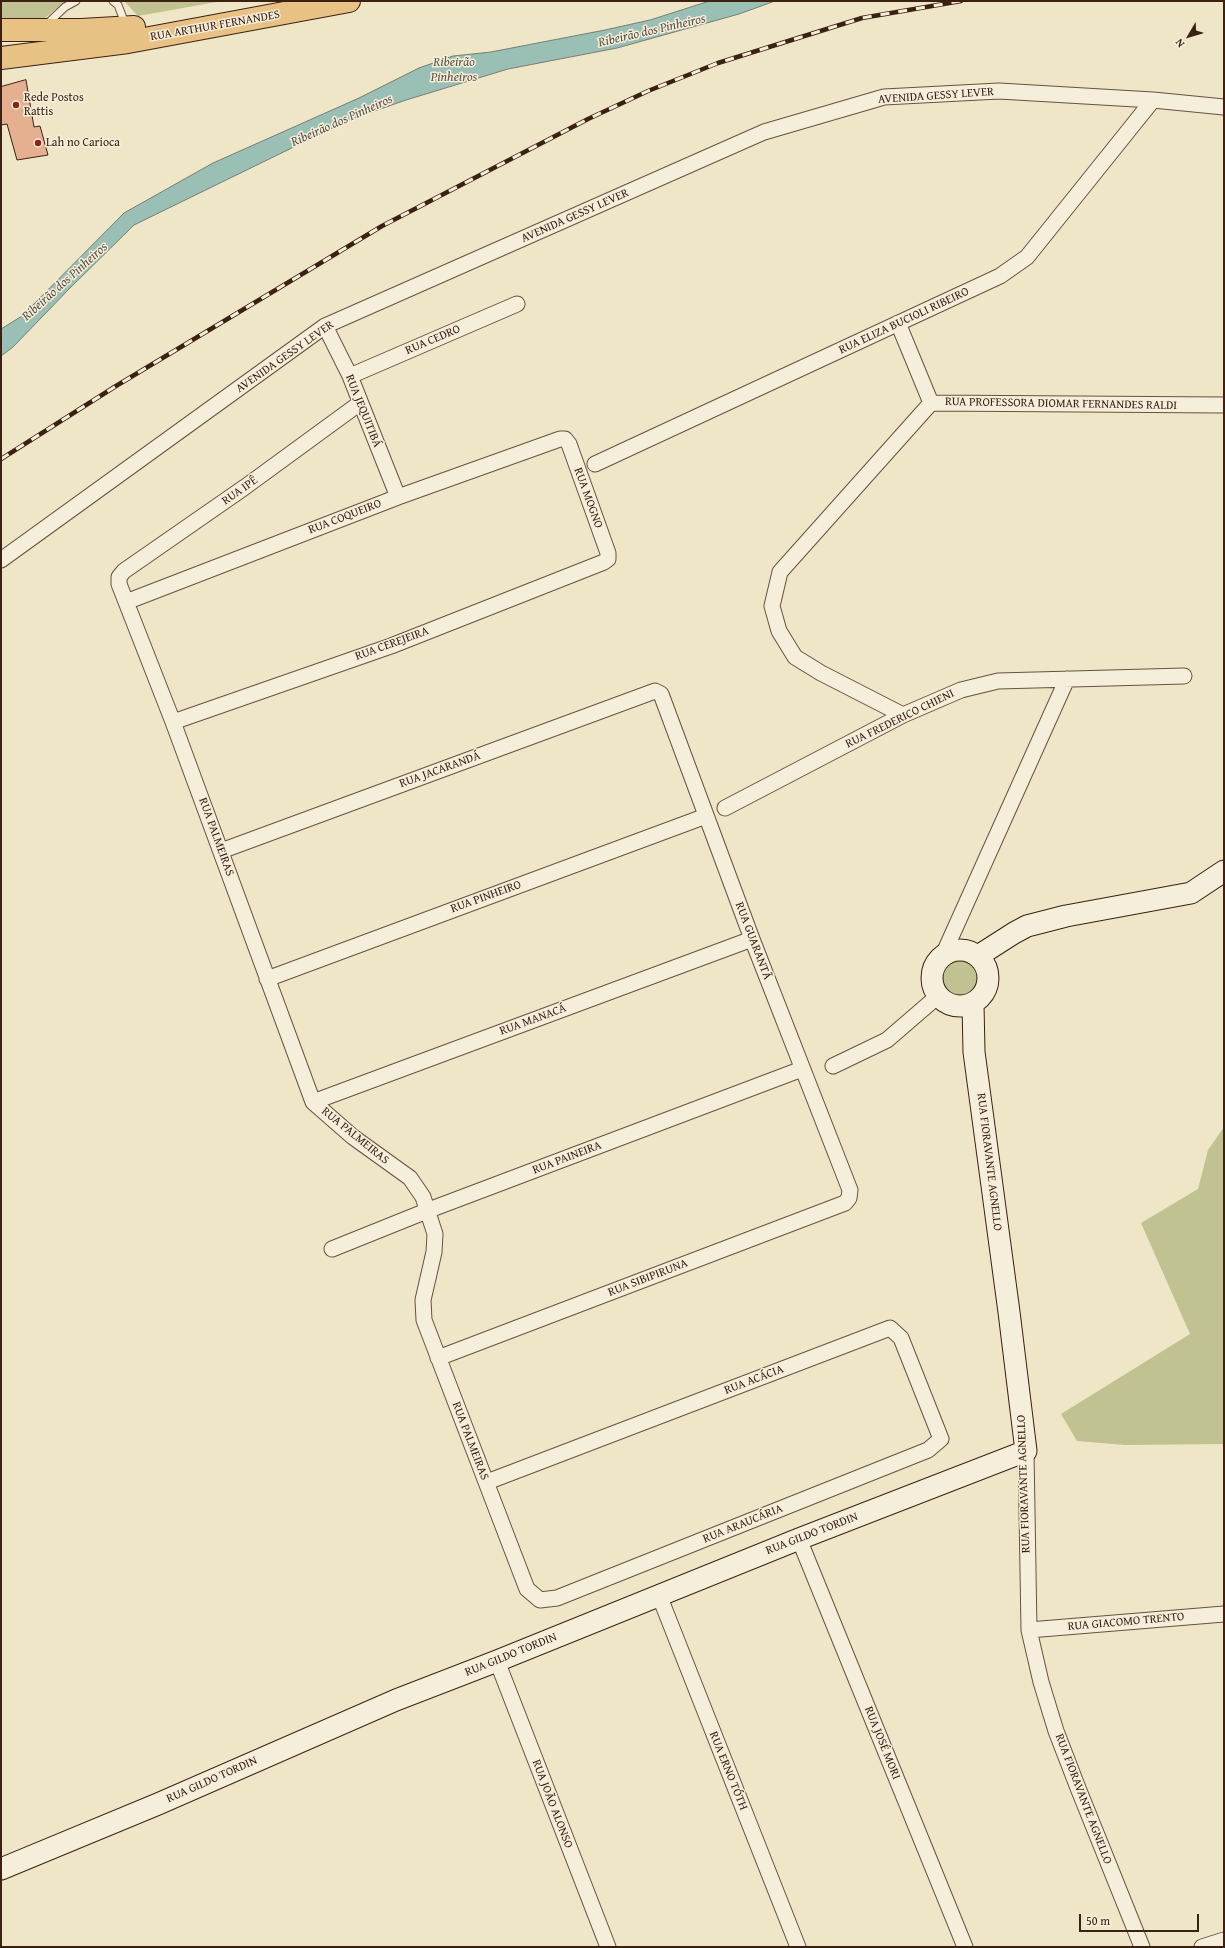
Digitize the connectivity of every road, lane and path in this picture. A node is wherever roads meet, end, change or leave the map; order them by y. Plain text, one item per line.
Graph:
1 (76, 1) edge
2 (113, 1) edge
3 (275, 1) edge
4 (349, 1) edge
5 (41, 29) junction
6 (1, 30) edge
7 (128, 35) junction
8 (1, 58) edge
9 (1153, 100) junction
10 (1224, 107) edge
11 (517, 304) dead end
12 (898, 323) junction
13 (325, 326) junction
14 (350, 376) junction
15 (931, 402) junction
16 (360, 403) junction
17 (1224, 405) edge
18 (565, 439) joint
19 (595, 464) dead end
20 (398, 497) junction
21 (608, 559) joint
22 (1, 560) edge
23 (119, 577) joint
24 (126, 602) junction
25 (1184, 676) dead end
26 (1067, 679) junction
27 (659, 692) joint
28 (903, 715) junction
29 (173, 722) junction
30 (725, 808) dead end
31 (706, 816) junction
32 (221, 851) junction
33 (1224, 871) edge
34 (752, 939) junction
35 (943, 955) junction
36 (978, 956) junction
37 (267, 979) junction
38 (938, 996) junction
39 (973, 1004) junction
40 (833, 1066) dead end
41 (802, 1070) junction
42 (313, 1102) junction
43 (850, 1190) joint
44 (429, 1210) junction
45 (332, 1249) dead end
46 (438, 1358) junction
47 (928, 1450) joint
48 (1026, 1451) junction
49 (486, 1482) junction
50 (799, 1539) junction
51 (659, 1595) junction
52 (557, 1598) joint
53 (1224, 1614) edge
54 (1029, 1630) junction
55 (497, 1661) junction
56 (1, 1869) edge
57 (1224, 1940) edge
58 (608, 1947) edge
59 (798, 1947) edge
60 (965, 1947) edge
61 (1142, 1947) edge
62 (1202, 1947) edge

1 - 5 lane
2 - 7 lane
3 - 7 main road
4 - 7 main road, RUA ARTHUR FERNANDES
5 - 6 main road
5 - 7 main road
7 - 8 main road
9 - 10 street, AVENIDA GESSY LEVER
9 - 12 street, RUA ELIZA BUCIOLI RIBEIRO
9 - 13 street, AVENIDA GESSY LEVER
11 - 14 street, RUA CEDRO
12 - 15 street
12 - 19 street, RUA ELIZA BUCIOLI RIBEIRO
13 - 14 street, RUA JEQUITIBÁ
13 - 22 street, AVENIDA GESSY LEVER
14 - 16 street, RUA JEQUITIBÁ
15 - 17 street, RUA PROFESSORA DIOMAR FERNANDES RALDI
15 - 28 street, RUA PROFESSORA DIOMAR FERNANDES RALDI
16 - 20 street, RUA JEQUITIBÁ
16 - 23 street, RUA IPÊ
18 - 20 street, RUA COQUEIRO
18 - 21 street, RUA MOGNO
20 - 24 street, RUA COQUEIRO
21 - 29 street, RUA CEREJEIRA
23 - 24 street, RUA PALMEIRAS
24 - 29 street, RUA PALMEIRAS
25 - 26 street, RUA FREDERICO CHIENI
26 - 28 street, RUA FREDERICO CHIENI
26 - 35 street
27 - 31 street, RUA GUARANTÃ
27 - 32 street, RUA JACARANDÁ
28 - 30 street, RUA FREDERICO CHIENI
29 - 32 street, RUA PALMEIRAS
31 - 34 street, RUA GUARANTÃ
31 - 37 street, RUA PINHEIRO
32 - 37 street, RUA PALMEIRAS
33 - 36 main road
34 - 41 street, RUA GUARANTÃ
34 - 42 street, RUA MANACÁ
35 - 36 main road
35 - 38 main road
36 - 39 main road
37 - 42 street, RUA PALMEIRAS
38 - 39 main road
38 - 40 street
39 - 48 main road, RUA FIORAVANTE AGNELLO
41 - 43 street, RUA GUARANTÃ
41 - 44 street, RUA PAINEIRA
42 - 44 street, RUA PALMEIRAS
43 - 46 street, RUA SIBIPIRUNA
44 - 45 street, RUA PAINEIRA
44 - 46 street, RUA PALMEIRAS
46 - 49 street, RUA PALMEIRAS
47 - 49 street, RUA ACÁCIA
47 - 52 street, RUA ARAUCÁRIA
48 - 50 main road, RUA GILDO TORDIN
48 - 54 street, RUA FIORAVANTE AGNELLO
49 - 52 street, RUA PALMEIRAS
50 - 51 main road, RUA GILDO TORDIN
50 - 60 street, RUA JOSÉ MORI
51 - 55 main road, RUA GILDO TORDIN
51 - 59 street, RUA ERNO TÓTH
53 - 54 street, RUA GIACOMO TRENTO
54 - 61 street, RUA FIORAVANTE AGNELLO
55 - 56 main road, RUA GILDO TORDIN
55 - 58 street, RUA JOÃO ALONSO
57 - 62 street

